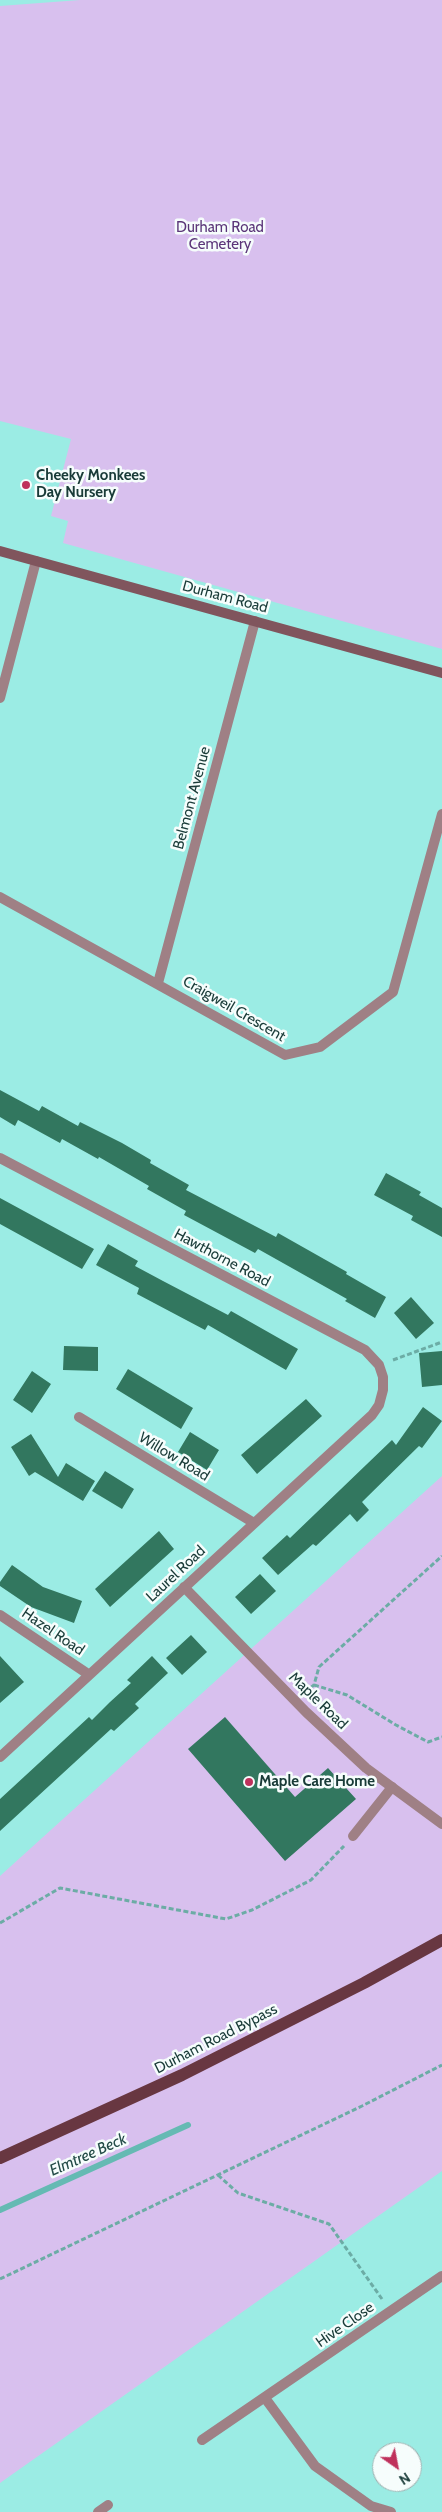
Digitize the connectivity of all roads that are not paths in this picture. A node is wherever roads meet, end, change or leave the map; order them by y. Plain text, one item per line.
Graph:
1 (0, 551) edge
2 (36, 561) junction
3 (255, 621) junction
4 (442, 672) edge
5 (0, 698) edge
6 (442, 814) edge
7 (0, 897) edge
8 (158, 983) junction
9 (0, 1158) edge
10 (372, 1415) joint
11 (79, 1417) dead end
12 (254, 1523) junction
13 (184, 1587) junction
14 (0, 1615) edge
15 (88, 1674) junction
16 (0, 1757) edge
17 (392, 1787) junction
18 (442, 1824) edge
19 (353, 1836) road end
20 (442, 1940) edge
21 (0, 2158) edge
22 (442, 2276) edge
23 (266, 2398) junction
24 (202, 2440) dead end
25 (108, 2505) dead end
26 (98, 2512) edge
27 (391, 2512) edge

1 - 2 street, Durham Road
2 - 3 street, Durham Road
2 - 5 street
3 - 4 street, Durham Road
3 - 8 street, Belmont Avenue
6 - 8 street, Craigweil Crescent
7 - 8 street, Craigweil Crescent
9 - 10 street, Hawthorne Road
10 - 12 street, Laurel Road
11 - 12 street, Willow Road
12 - 13 street, Laurel Road
13 - 15 street, Laurel Road
13 - 17 street, Maple Road
14 - 15 street, Hazel Road
15 - 16 street, Laurel Road
17 - 18 street, Maple Road
17 - 19 street
20 - 21 main road, Durham Road Bypass
22 - 23 street, Hive Close
23 - 24 street, Hive Close
23 - 27 street
25 - 26 street

